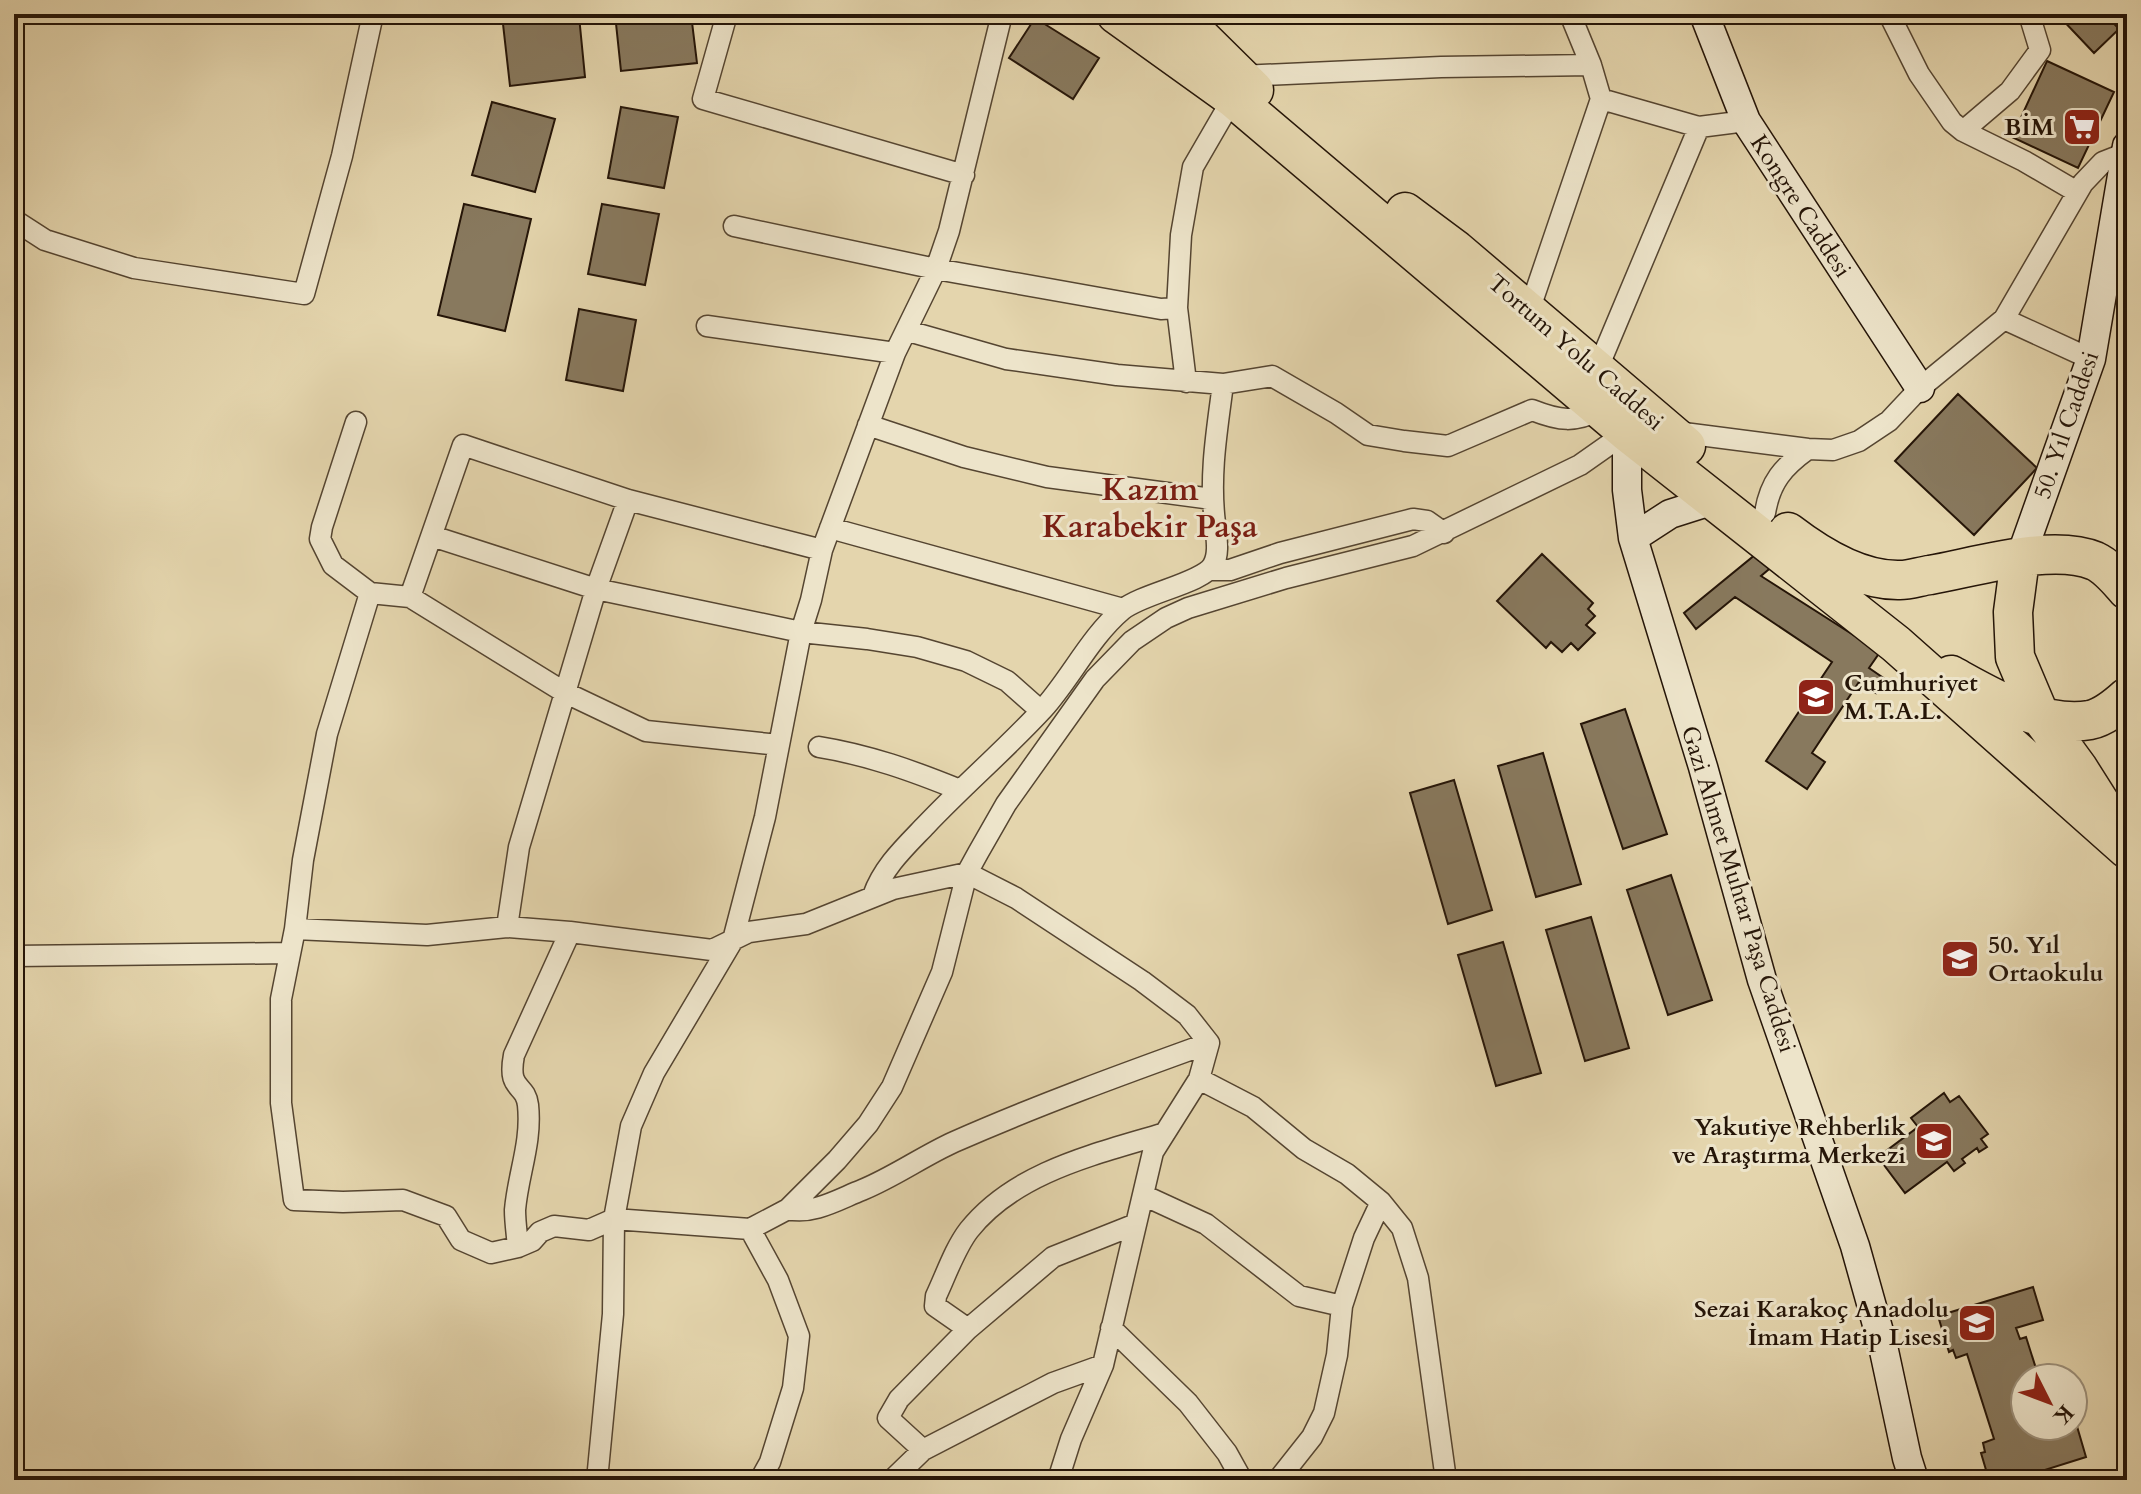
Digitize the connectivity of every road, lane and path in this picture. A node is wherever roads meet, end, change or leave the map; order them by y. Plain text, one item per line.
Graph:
1 (373, 14) edge
2 (727, 14) edge
3 (1002, 14) edge
4 (1116, 14) edge
5 (1570, 14) edge
6 (1704, 14) edge
7 (1889, 14) edge
8 (2029, 14) edge
9 (1183, 15) edge
10 (1591, 65) junction
11 (1237, 87) junction
12 (1601, 99) junction
13 (1746, 121) junction
14 (1699, 127) junction
15 (1963, 131) junction
16 (2126, 150) edge
17 (964, 175) junction
18 (2077, 192) junction
19 (14, 220) edge
20 (734, 226) dead end
21 (936, 269) junction
22 (1177, 308) junction
23 (1529, 311) junction
24 (2004, 319) junction
25 (707, 326) dead end
26 (908, 331) junction
27 (895, 353) junction
28 (2091, 359) junction
29 (1597, 370) junction
30 (1186, 382) junction
31 (1223, 384) junction
32 (1920, 388) junction
33 (1615, 420) junction
34 (356, 422) dead end
35 (868, 425) junction
36 (1668, 431) junction
37 (1808, 449) junction
38 (1212, 499) junction
39 (628, 500) junction
40 (1714, 500) junction
41 (1765, 513) junction
42 (830, 528) junction
43 (1444, 533) junction
44 (432, 536) junction
45 (1633, 538) junction
46 (822, 550) junction
47 (2020, 559) junction
48 (1209, 570) junction
49 (596, 589) junction
50 (2127, 590) edge
51 (370, 593) junction
52 (410, 597) junction
53 (1123, 609) junction
54 (801, 632) junction
55 (1896, 644) junction
56 (564, 692) junction
57 (2127, 697) edge
58 (1041, 711) junction
59 (2040, 716) junction
60 (779, 745) junction
61 (819, 747) dead end
62 (960, 790) junction
63 (2127, 817) edge
64 (2127, 847) edge
65 (967, 873) junction
66 (873, 896) junction
67 (507, 927) junction
68 (295, 929) junction
69 (570, 932) junction
70 (733, 940) junction
71 (290, 953) junction
72 (14, 956) edge
73 (1209, 1043) junction
74 (1199, 1079) junction
75 (1165, 1133) junction
76 (1143, 1195) junction
77 (1381, 1202) junction
78 (788, 1209) junction
79 (614, 1219) junction
80 (1136, 1224) junction
81 (750, 1229) junction
82 (518, 1247) junction
83 (1342, 1306) junction
84 (1111, 1328) junction
85 (968, 1329) junction
86 (1103, 1365) junction
87 (923, 1450) junction
88 (597, 1480) edge
89 (760, 1480) edge
90 (892, 1480) edge
91 (1058, 1480) edge
92 (1242, 1480) edge
93 (1278, 1480) edge
94 (1446, 1480) edge
95 (1914, 1480) edge

1 - 19 street
2 - 17 street
3 - 17 street
4 - 11 highway, Tortum Yolu Caddesi
5 - 10 street
6 - 13 street, Kongre Caddesi
7 - 15 street
8 - 15 street
9 - 11 highway, Tortum Yolu Caddesi
10 - 11 street
10 - 12 street
11 - 22 street
11 - 23 highway, Tortum Yolu Caddesi
11 - 33 highway, Tortum Yolu Caddesi
12 - 14 street
12 - 23 street
13 - 14 street
13 - 32 street, Kongre Caddesi
14 - 29 street
15 - 18 street
16 - 18 street
16 - 28 street, 50. Yıl Caddesi
17 - 21 street
18 - 24 street
20 - 21 street
21 - 22 street
21 - 26 street
22 - 30 street
23 - 29 highway, Tortum Yolu Caddesi
24 - 28 street
24 - 32 street
25 - 27 street
26 - 27 street
26 - 30 street
27 - 35 street
28 - 47 street, 50. Yıl Caddesi
29 - 36 highway, Tortum Yolu Caddesi
30 - 31 street
31 - 33 street
31 - 38 street
32 - 37 street
33 - 40 highway, Tortum Yolu Caddesi
33 - 43 street
33 - 45 street, Gazi Ahmet Muhtar Paşa Caddesi
34 - 51 street
35 - 38 street
35 - 42 street
36 - 37 street
36 - 41 highway, Tortum Yolu Caddesi
37 - 41 street
38 - 48 street
39 - 44 street
39 - 46 street
39 - 49 street
40 - 45 street
40 - 55 highway, Tortum Yolu Caddesi
41 - 47 highway, Tortum Yolu Caddesi
42 - 46 street
42 - 53 street
43 - 48 street
43 - 65 street
44 - 49 street
44 - 52 street
45 - 95 street, Gazi Ahmet Muhtar Paşa Caddesi
46 - 54 street
47 - 50 highway, Tortum Yolu Caddesi
47 - 59 highway, Tortum Yolu Caddesi
48 - 53 street
49 - 54 street
49 - 56 street
51 - 52 street
51 - 68 street
52 - 56 street
53 - 58 street
54 - 58 street
54 - 60 street
55 - 59 highway, Tortum Yolu Caddesi
55 - 64 highway, Tortum Yolu Caddesi
56 - 60 street
56 - 67 street
57 - 59 highway, Tortum Yolu Caddesi
58 - 62 street
59 - 63 highway
59 - 64 highway, Tortum Yolu Caddesi
60 - 70 street
61 - 62 street
62 - 66 street
65 - 66 street
65 - 73 street
65 - 78 street
66 - 70 street
67 - 68 street
67 - 69 street
68 - 71 street
69 - 70 street
69 - 82 street
70 - 79 street
71 - 72 street
71 - 82 street
73 - 74 street
73 - 78 street
74 - 75 street
74 - 77 street
75 - 76 street
75 - 85 street
76 - 80 street
76 - 83 street
77 - 83 street
77 - 94 street
78 - 81 street
79 - 81 street
79 - 82 street
79 - 88 street
80 - 84 street
80 - 85 street
81 - 89 street
83 - 93 street
84 - 86 street
84 - 92 street
85 - 87 street
86 - 87 street
86 - 91 street
87 - 90 street

